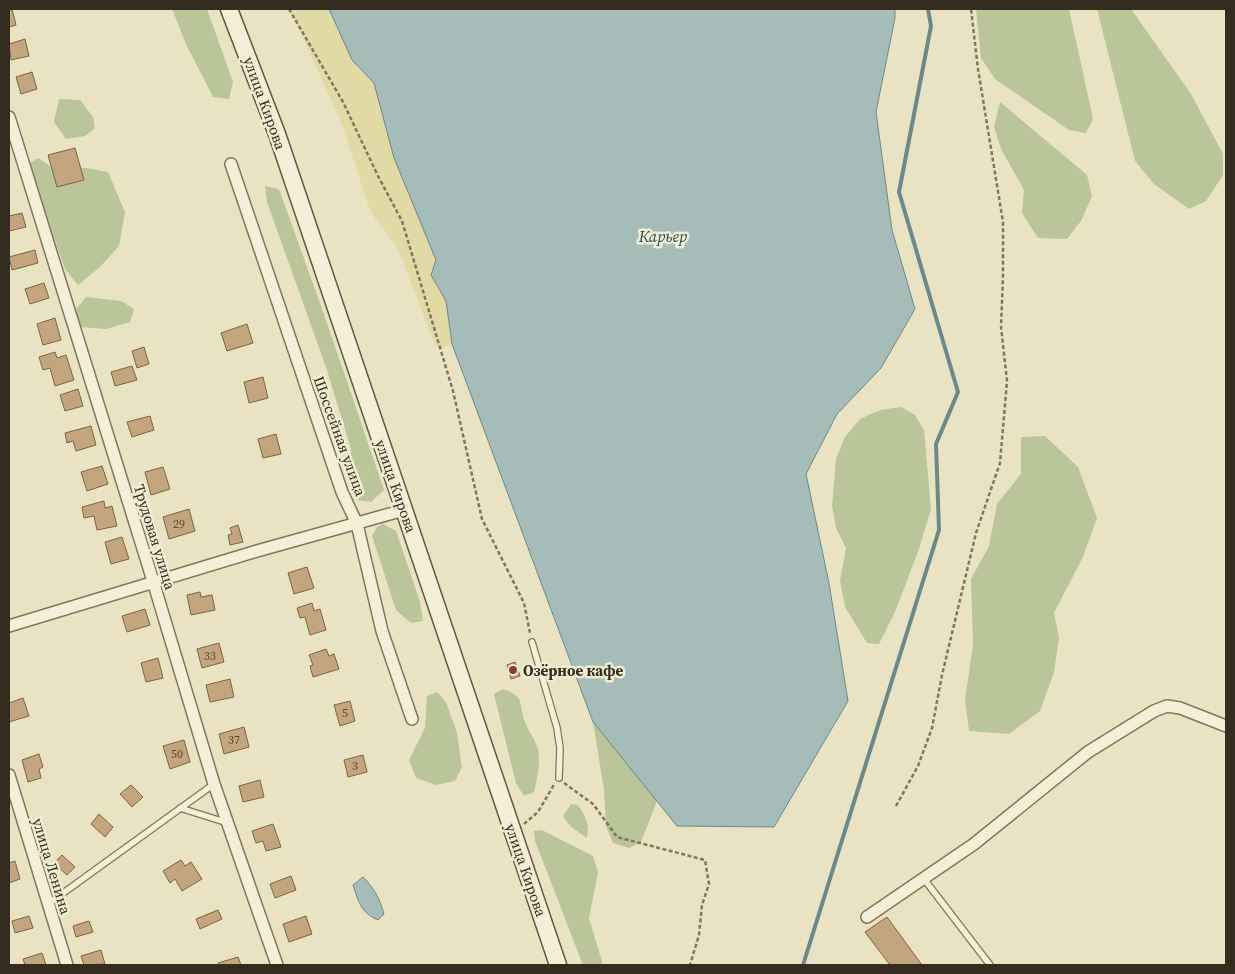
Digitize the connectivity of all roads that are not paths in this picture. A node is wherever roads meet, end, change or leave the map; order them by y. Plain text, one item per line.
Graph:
1 (229, 9) edge
2 (9, 116) edge
3 (230, 164) dead end
4 (404, 510) junction
5 (357, 524) junction
6 (153, 581) junction
7 (9, 626) edge
8 (532, 642) road end
9 (412, 719) dead end
10 (1226, 726) edge
11 (9, 775) edge
12 (558, 778) road end
13 (214, 784) junction
14 (180, 808) junction
15 (228, 823) junction
16 (924, 878) junction
17 (48, 904) junction
18 (867, 917) dead end
19 (67, 965) edge
20 (277, 965) edge
21 (558, 965) edge
22 (990, 965) edge

1 - 4 main road, улица Кирова
2 - 6 street, Трудовая улица
3 - 5 street, Шоссейная улица
4 - 5 street
4 - 21 main road, улица Кирова
5 - 6 street
5 - 9 street, Шоссейная улица
6 - 7 street
6 - 13 street, Трудовая улица
8 - 12 lane
10 - 16 street
11 - 17 street, улица Ленина
13 - 14 lane
13 - 15 street, Трудовая улица
14 - 15 lane
14 - 17 lane
15 - 20 street, Трудовая улица
16 - 18 street
16 - 22 lane
17 - 19 street, улица Ленина

